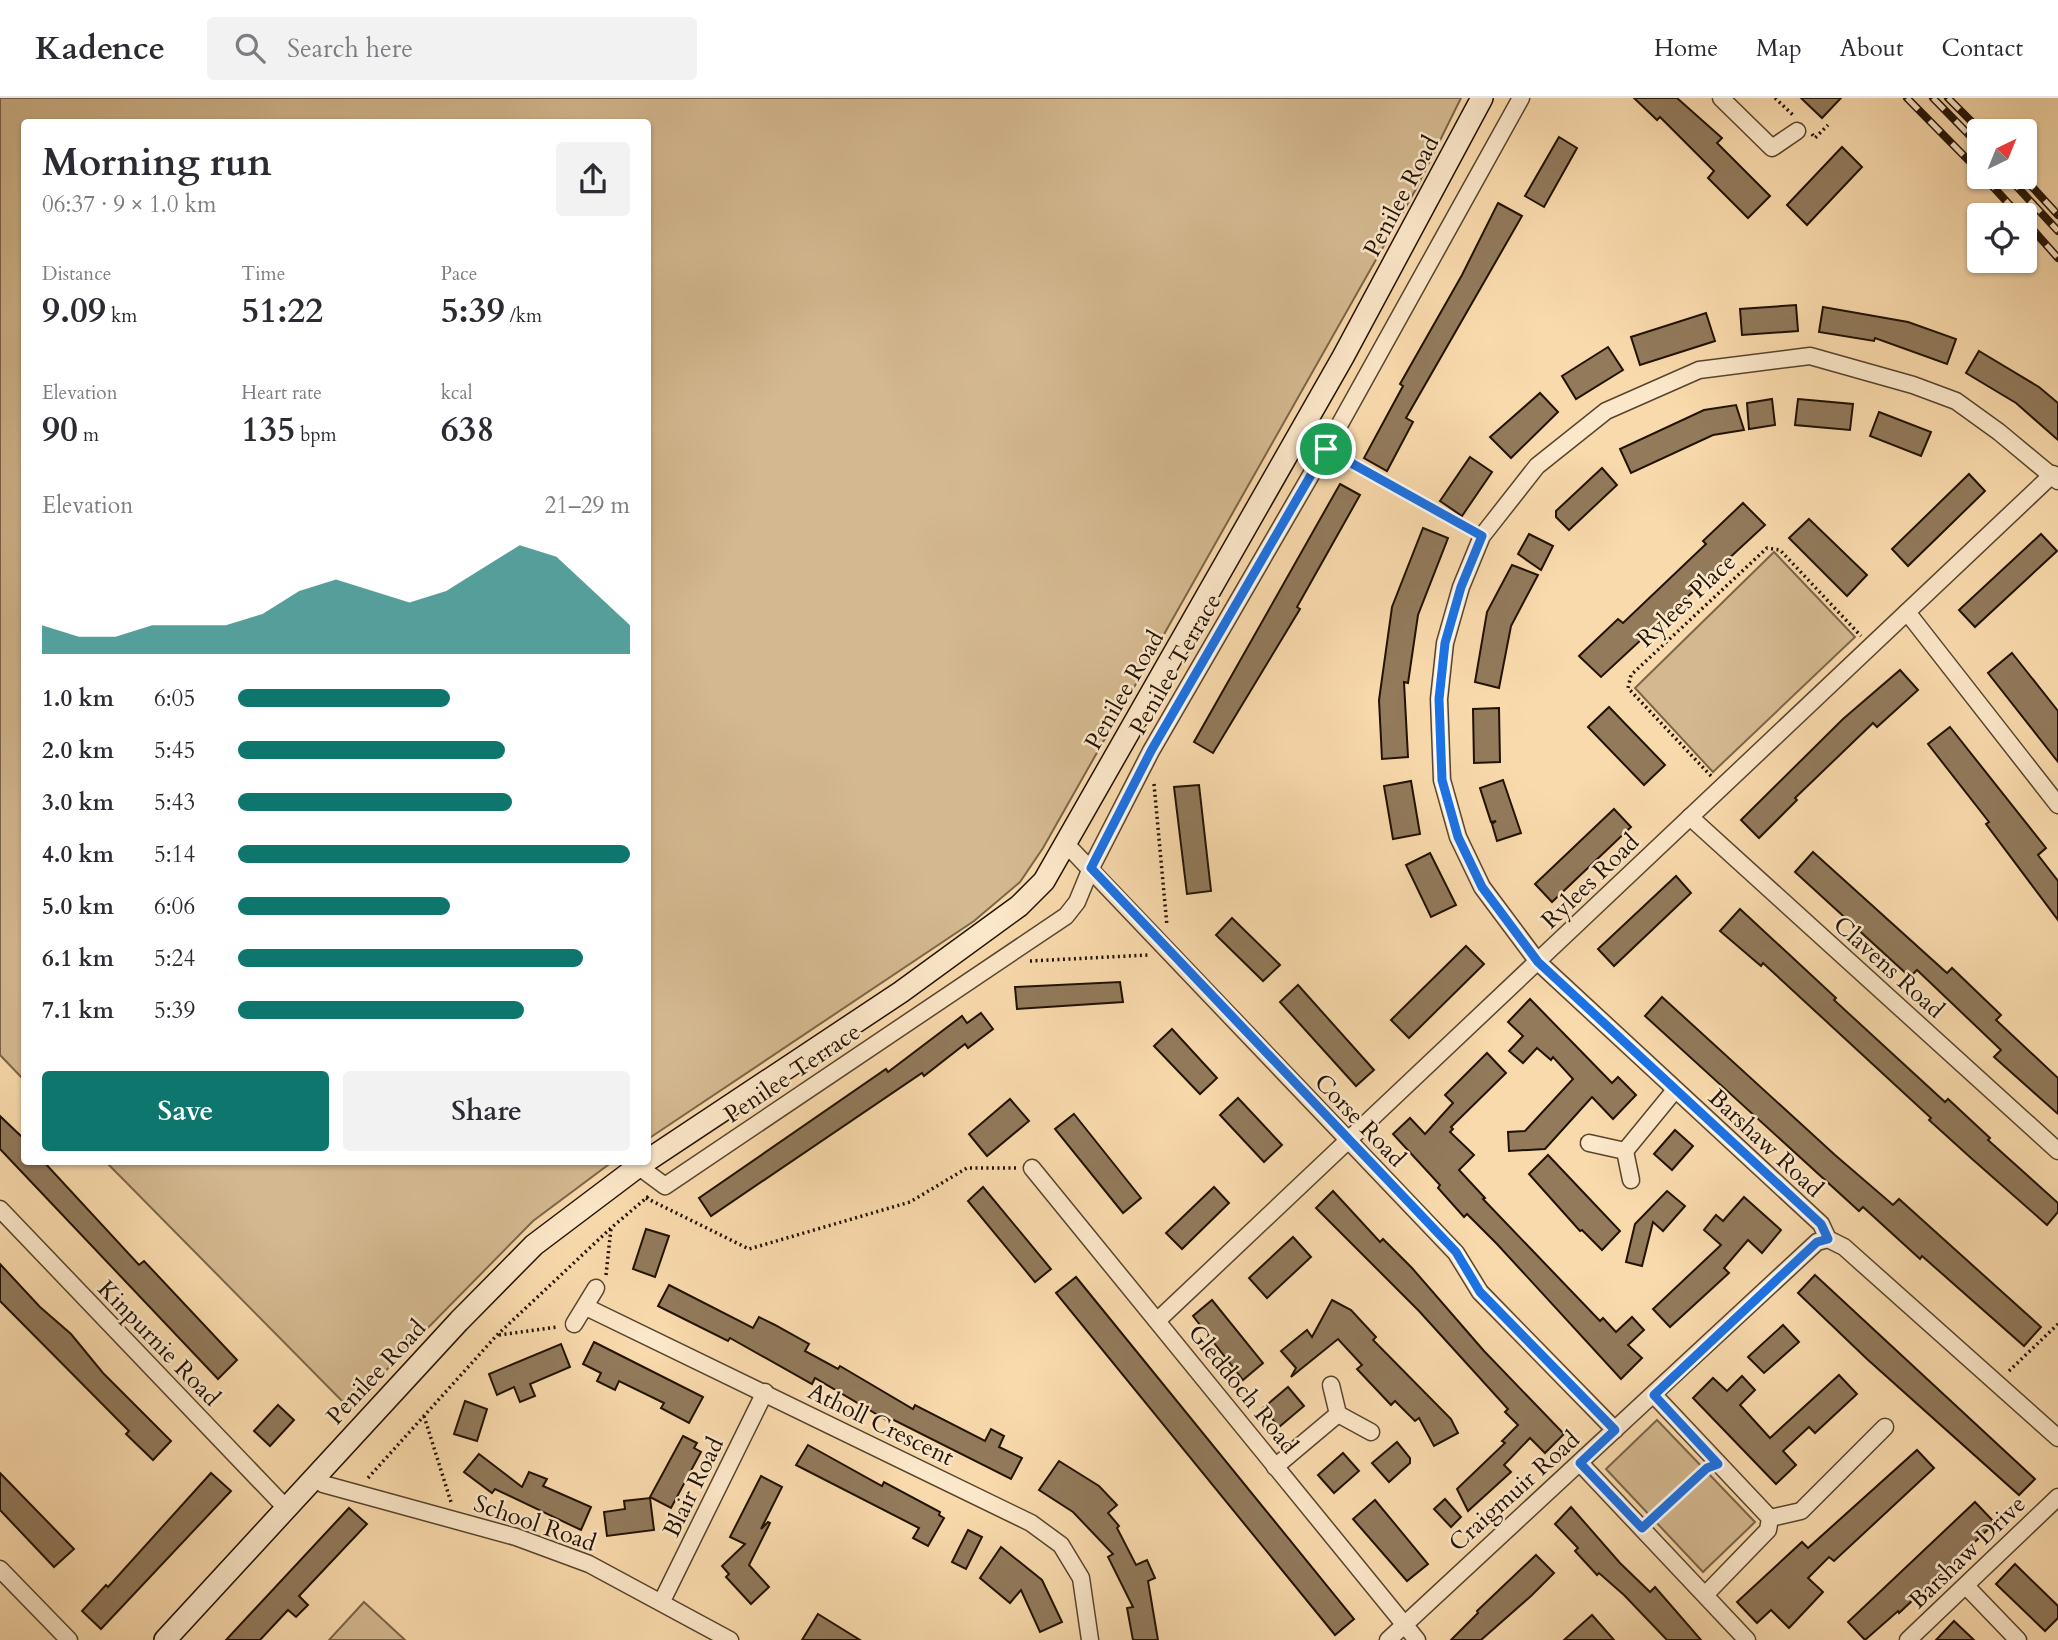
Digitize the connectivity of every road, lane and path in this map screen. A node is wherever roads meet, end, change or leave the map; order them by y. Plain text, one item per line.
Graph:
1 (1482, 98) edge
2 (1521, 98) edge
3 (1721, 98) edge
4 (1797, 131) dead end
5 (1326, 449) junction
6 (2056, 477) edge
7 (1482, 536) junction
8 (1908, 612) junction
9 (1872, 647) junction
10 (1723, 788) junction
11 (2058, 805) edge
12 (1690, 817) junction
13 (1067, 845) junction
14 (1091, 868) junction
15 (1538, 962) junction
16 (1675, 1090) junction
17 (1347, 1140) junction
18 (1589, 1143) dead end
19 (1625, 1151) junction
20 (2058, 1151) edge
21 (651, 1158) edge
22 (640, 1165) edge
23 (645, 1165) edge
24 (1032, 1168) joint
25 (1632, 1180) dead end
26 (665, 1185) junction
27 (646, 1198) junction
28 (0, 1209) edge
29 (611, 1227) junction
30 (1828, 1239) junction
31 (596, 1288) joint
32 (586, 1307) junction
33 (1158, 1320) junction
34 (574, 1324) joint
35 (2058, 1324) edge
36 (497, 1335) junction
37 (1997, 1382) junction
38 (1331, 1385) dead end
39 (765, 1392) junction
40 (1654, 1395) junction
41 (1338, 1415) junction
42 (424, 1416) junction
43 (1885, 1427) dead end
44 (1615, 1430) junction
45 (1371, 1432) dead end
46 (2058, 1438) edge
47 (1580, 1463) junction
48 (1718, 1464) junction
49 (1275, 1467) junction
50 (315, 1477) junction
51 (355, 1493) junction
52 (2058, 1497) edge
53 (286, 1508) junction
54 (1770, 1518) junction
55 (457, 1521) junction
56 (1642, 1528) junction
57 (0, 1569) edge
58 (1966, 1586) junction
59 (1705, 1595) junction
60 (662, 1601) junction
61 (1403, 1623) junction
62 (69, 1640) edge
63 (165, 1640) edge
64 (730, 1640) edge
65 (1090, 1640) edge
66 (1388, 1640) edge
67 (1417, 1640) edge
68 (1747, 1640) edge
69 (1908, 1640) edge
70 (2018, 1640) edge

1 - 13 street, Penilee Road
2 - 5 street, Penilee Terrace
3 - 4 street
5 - 7 path
5 - 14 street, Penilee Terrace
6 - 7 street, Barshaw Road
6 - 8 street, Rylees Road
7 - 15 street, Barshaw Road
8 - 9 street, Rylees Road
8 - 11 street
9 - 10 street, Rylees Road
9 - 10 path, Rylees Place
10 - 12 street, Rylees Road
12 - 15 street, Rylees Road
12 - 20 street, Clavens Road
13 - 14 street, Corse Road
13 - 21 street, Penilee Road
14 - 17 street, Corse Road
14 - 26 street, Penilee Terrace
15 - 16 street, Barshaw Road
15 - 17 street, Rylees Road
16 - 19 street
16 - 30 street, Barshaw Road
17 - 33 street, Rylees Road
17 - 44 street, Corse Road
18 - 19 street
19 - 25 street
22 - 50 street, Penilee Road
23 - 26 street
24 - 27 path
24 - 33 street, Gleddoch Road
26 - 27 path
27 - 29 path
28 - 53 street, Kinpurnie Road
29 - 31 path
29 - 36 path
30 - 37 street, Barshaw Road
30 - 40 street, Craigmuir Road
31 - 32 street
32 - 34 street
32 - 39 street, Atholl Crescent
33 - 49 street, Gleddoch Road
34 - 36 path
35 - 37 path
36 - 42 path
37 - 46 street, Barshaw Road
38 - 41 street
39 - 60 street, Blair Road
39 - 65 street, Atholl Crescent
40 - 44 street, Craigmuir Road
40 - 48 street
41 - 45 street
41 - 49 street
42 - 51 path
42 - 55 path
43 - 54 street
44 - 47 street, Craigmuir Road
47 - 56 street
47 - 61 street, Craigmuir Road
48 - 54 street
48 - 56 path
49 - 61 street, Gleddoch Road
50 - 51 street, School Road
50 - 53 street, Penilee Road
51 - 55 street, School Road
52 - 58 street, Barshaw Drive
53 - 63 street, Penilee Road
54 - 59 street
55 - 60 street, School Road
56 - 59 street
57 - 62 street
58 - 69 street, Barshaw Drive
58 - 70 street
59 - 68 street
60 - 64 street, School Road
61 - 66 street, Craigmuir Road
61 - 67 street, Gleddoch Road

